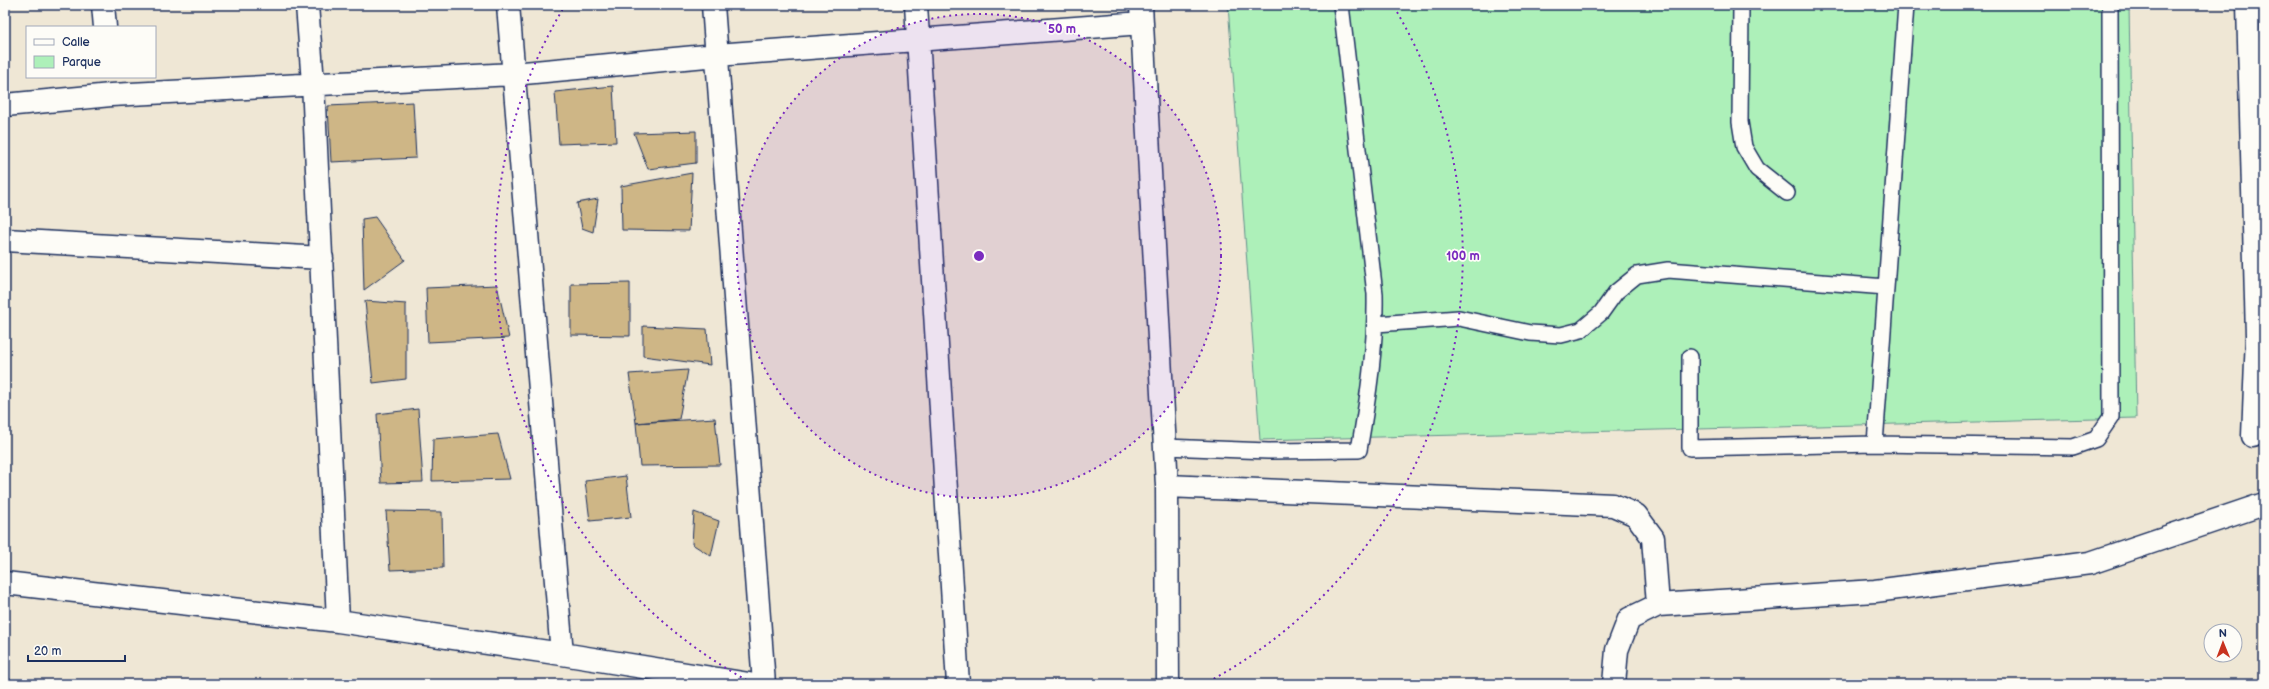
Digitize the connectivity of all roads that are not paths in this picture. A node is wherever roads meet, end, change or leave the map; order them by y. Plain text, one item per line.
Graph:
1 (103, 5) edge
2 (307, 5) edge
3 (508, 5) edge
4 (713, 5) edge
5 (916, 5) edge
6 (1341, 5) edge
7 (1740, 5) edge
8 (1906, 5) edge
9 (2110, 5) edge
10 (2248, 5) edge
11 (1141, 14) edge
12 (105, 26) edge
13 (918, 39) junction
14 (717, 55) junction
15 (513, 74) junction
16 (313, 83) junction
17 (110, 86) edge
18 (5, 105) edge
19 (2258, 142) edge
20 (1787, 193) dead end
21 (5, 240) edge
22 (322, 258) junction
23 (1886, 287) junction
24 (1376, 324) junction
25 (2260, 337) edge
26 (1690, 357) dead end
27 (2253, 436) dead end
28 (1875, 444) junction
29 (1165, 447) junction
30 (1167, 486) junction
31 (2264, 504) edge
32 (5, 583) edge
33 (1658, 604) junction
34 (338, 621) junction
35 (562, 654) junction
36 (749, 684) edge
37 (764, 684) edge
38 (958, 684) edge
39 (1168, 684) edge
40 (1614, 684) edge

1 - 12 street
2 - 16 street
3 - 15 street
4 - 14 street
5 - 13 street
6 - 24 lane
7 - 20 lane
8 - 23 lane
9 - 28 lane
10 - 19 street
11 - 13 street
11 - 29 street
13 - 14 street
13 - 38 street
14 - 15 street
14 - 37 street
15 - 16 street
15 - 35 street
16 - 17 street
16 - 22 street
17 - 18 street
19 - 25 street
21 - 22 street
22 - 34 street
23 - 24 lane
23 - 28 lane
24 - 29 lane
25 - 27 street
26 - 28 lane
29 - 30 street
30 - 33 street
30 - 39 street
31 - 33 street
32 - 34 street
33 - 40 street
34 - 35 street
35 - 36 street

